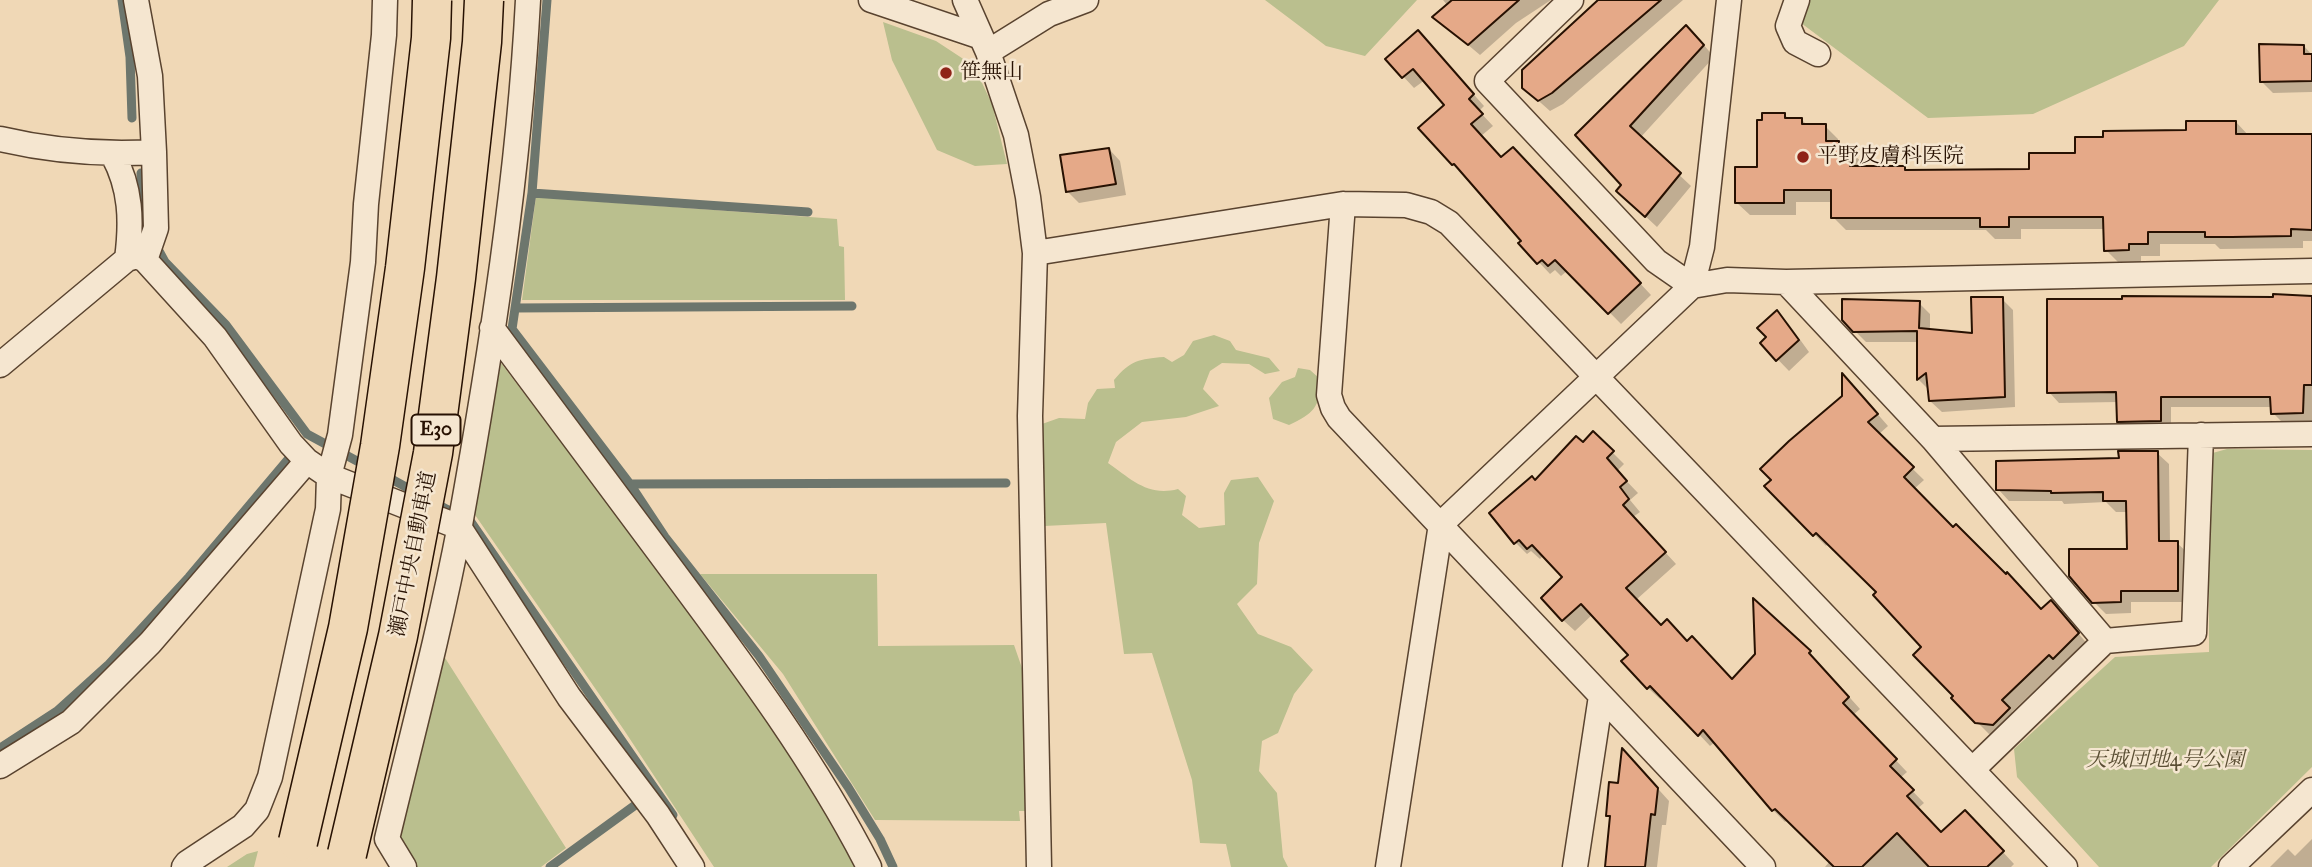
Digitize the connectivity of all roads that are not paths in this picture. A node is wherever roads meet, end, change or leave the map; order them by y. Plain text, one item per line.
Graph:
1 (136, 0) edge
2 (384, 0) edge
3 (432, 0) edge
4 (484, 0) edge
5 (528, 0) edge
6 (871, 0) edge
7 (965, 0) edge
8 (1086, 0) edge
9 (1571, 0) edge
10 (1729, 0) edge
11 (1797, 0) edge
12 (984, 45) junction
13 (1818, 54) dead end
14 (0, 139) edge
15 (154, 152) junction
16 (113, 155) junction
17 (1343, 204) junction
18 (144, 249) junction
19 (1035, 253) junction
20 (2312, 271) edge
21 (1786, 282) junction
22 (1692, 286) junction
23 (492, 328) junction
24 (0, 365) edge
25 (1597, 375) junction
26 (2312, 434) edge
27 (2201, 435) junction
28 (1933, 439) junction
29 (299, 453) junction
30 (334, 456) junction
31 (460, 520) junction
32 (1440, 524) junction
33 (2105, 641) junction
34 (1601, 696) junction
35 (0, 766) edge
36 (1973, 769) junction
37 (2312, 790) edge
38 (298, 842) dead end
39 (346, 854) dead end
40 (184, 867) edge
41 (404, 867) edge
42 (692, 867) edge
43 (869, 867) edge
44 (1039, 867) edge
45 (1388, 867) edge
46 (1575, 867) edge
47 (1763, 867) edge
48 (2065, 867) edge
49 (2231, 867) edge

1 - 15 street
2 - 30 street
3 - 38 highway, E30, bridge
4 - 39 highway, 瀬戸中央自動車道 / E30, bridge
5 - 23 street
6 - 12 street
7 - 12 street
8 - 12 street
9 - 22 street
10 - 22 street
11 - 13 street
12 - 19 street
14 - 16 street
15 - 16 street
15 - 18 street
16 - 18 street
17 - 19 street
17 - 25 street
17 - 32 street
18 - 24 street
18 - 29 street
19 - 44 street
20 - 21 street
21 - 22 street
21 - 28 street
22 - 25 street
23 - 31 street
23 - 43 street
25 - 32 street
25 - 36 street
26 - 27 street
27 - 28 street
27 - 33 street
28 - 33 street
29 - 30 street
29 - 35 street
30 - 31 street
30 - 40 street
31 - 41 street
31 - 42 street
32 - 34 street
32 - 45 street
33 - 36 street
34 - 46 street
34 - 47 street
36 - 48 street
37 - 49 street

